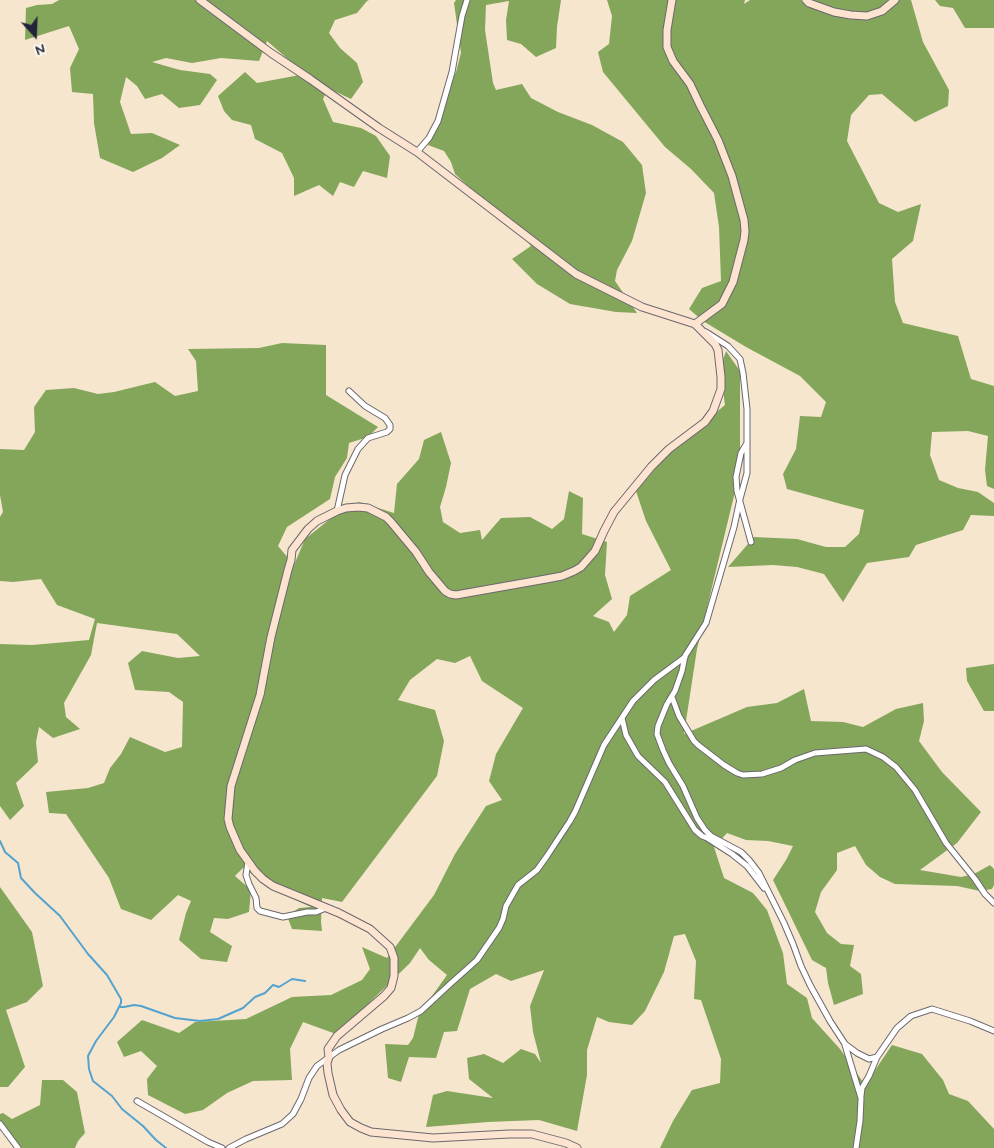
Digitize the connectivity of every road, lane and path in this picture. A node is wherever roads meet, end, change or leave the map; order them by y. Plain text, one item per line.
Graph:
1 (200, 0) edge
2 (467, 0) edge
3 (672, 0) edge
4 (806, 0) edge
5 (895, 0) edge
6 (417, 152) junction
7 (695, 324) junction
8 (350, 391) dead end
9 (747, 442) junction
10 (740, 499) junction
11 (337, 511) junction
12 (751, 542) dead end
13 (685, 656) junction
14 (672, 697) junction
15 (622, 717) junction
16 (707, 838) junction
17 (714, 838) junction
18 (248, 862) junction
19 (769, 892) junction
20 (994, 902) edge
21 (326, 908) junction
22 (994, 1031) edge
23 (845, 1044) junction
24 (328, 1057) junction
25 (877, 1057) junction
26 (860, 1098) junction
27 (137, 1101) dead end
28 (0, 1124) edge
29 (18, 1148) edge
30 (222, 1148) edge
31 (229, 1148) edge
32 (577, 1148) edge
33 (856, 1148) edge

1 - 6 street
2 - 6 street
3 - 7 street
4 - 5 street
6 - 7 street
7 - 9 street
7 - 11 street
8 - 11 street
9 - 10 street
9 - 10 street
10 - 12 street
10 - 13 street
11 - 18 street
13 - 14 street
13 - 15 street
14 - 17 street
14 - 20 street
15 - 16 street
15 - 24 street
16 - 17 street
16 - 19 street
17 - 19 street
18 - 21 street
18 - 21 street
19 - 23 street
21 - 24 street
22 - 25 street
23 - 25 street
23 - 26 street
24 - 31 street
24 - 32 street
25 - 26 street
26 - 33 street
27 - 30 street
28 - 29 street

